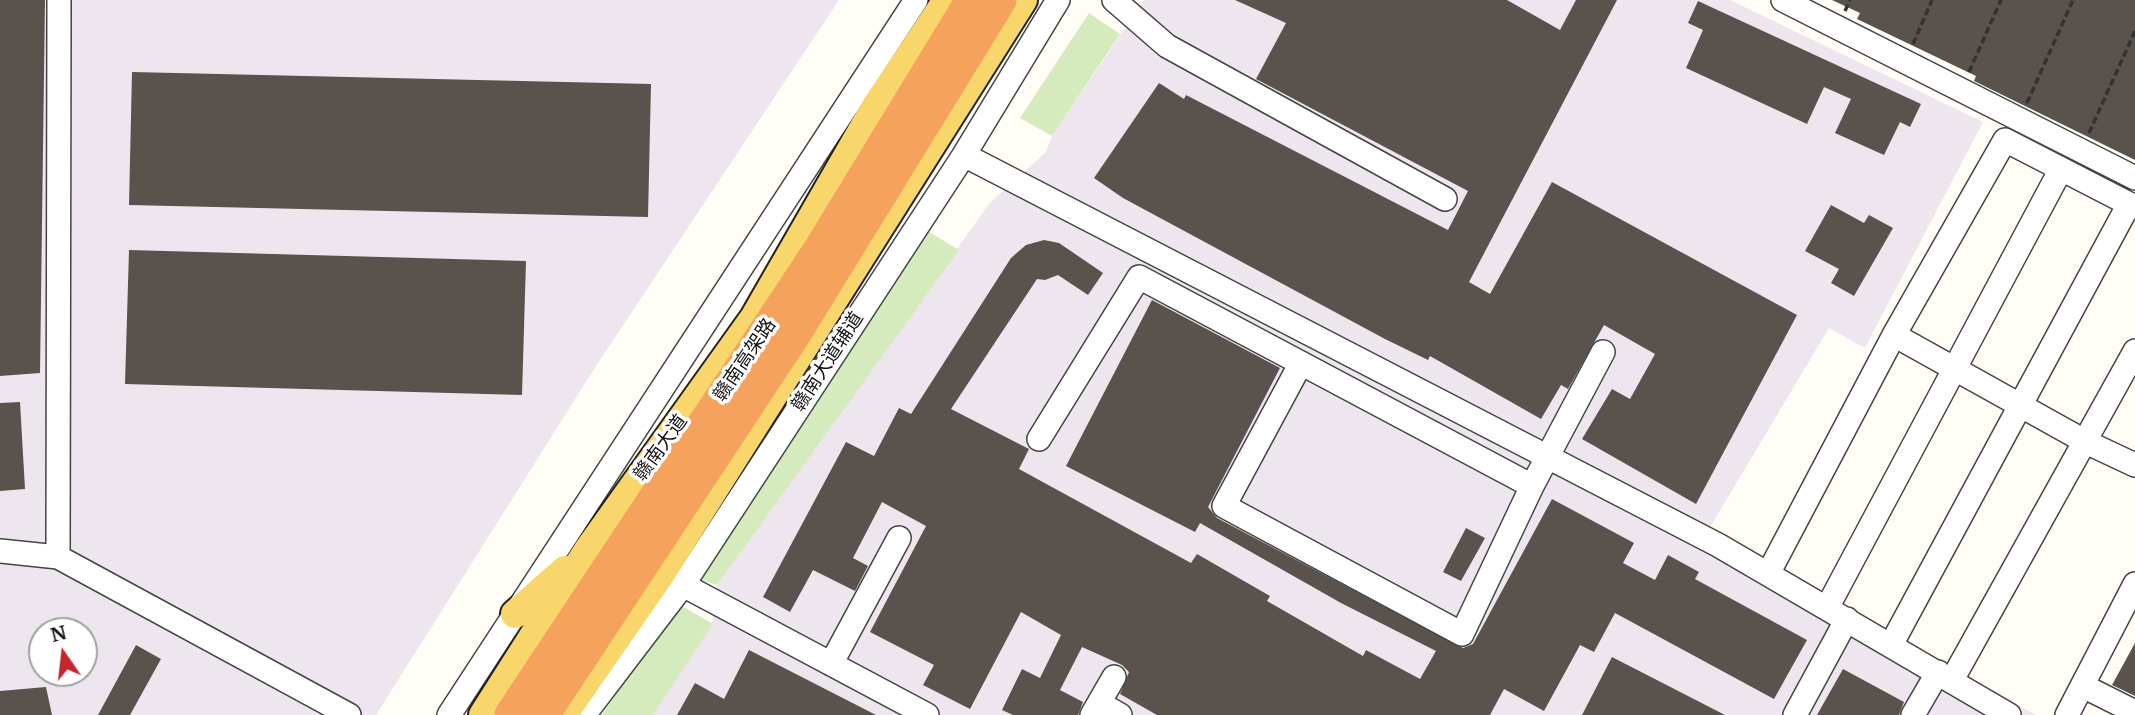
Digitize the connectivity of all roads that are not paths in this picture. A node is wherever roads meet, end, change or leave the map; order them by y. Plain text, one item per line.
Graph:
1 (59, 0) edge
2 (916, 0) edge
3 (947, 0) edge
4 (972, 0) edge
5 (1000, 0) edge
6 (1023, 0) edge
7 (1058, 0) edge
8 (1114, 0) edge
9 (1783, 0) edge
10 (964, 155) junction
11 (2062, 169) junction
12 (2135, 178) edge
13 (1445, 199) dead end
14 (2132, 205) edge
15 (1894, 335) junction
16 (2135, 351) edge
17 (1603, 352) dead end
18 (1301, 363) junction
19 (1956, 369) junction
20 (2020, 405) junction
21 (1039, 439) dead end
22 (2086, 442) junction
23 (1547, 456) junction
24 (2135, 465) edge
25 (1532, 486) junction
26 (899, 538) dead end
27 (588, 550) junction
28 (0, 551) edge
29 (58, 557) junction
30 (1769, 574) junction
31 (672, 580) junction
32 (2135, 584) edge
33 (515, 614) junction
34 (1837, 614) junction
35 (1891, 645) junction
36 (831, 664) junction
37 (1945, 676) junction
38 (1114, 677) dead end
39 (2083, 686) junction
40 (603, 691) joint
41 (1096, 709) edge
42 (2135, 712) edge
43 (349, 715) edge
44 (449, 715) edge
45 (483, 715) edge
46 (511, 715) edge
47 (543, 715) edge
48 (563, 715) edge
49 (584, 715) edge
50 (927, 715) edge
51 (1120, 715) edge
52 (1795, 715) edge
53 (1913, 715) edge
54 (2009, 715) edge
55 (2067, 715) edge

1 - 29 street
2 - 33 street
3 - 27 main road, 赣南大道
4 - 46 highway, 赣南高架路
5 - 47 highway, 赣南高架路
6 - 31 main road
7 - 10 street, 赣南大道辅道
8 - 13 street
9 - 12 street
10 - 23 street
10 - 31 street, 赣南大道辅道
11 - 14 street
11 - 15 street
11 - 19 street
14 - 20 street
15 - 19 street
15 - 30 street
16 - 22 street
17 - 23 street
18 - 21 street
18 - 25 street
18 - 25 street
19 - 20 street
19 - 34 street
20 - 22 street
20 - 35 street
22 - 24 street
22 - 37 street
23 - 25 street
23 - 30 street
26 - 36 street
27 - 33 main road
27 - 45 main road, 赣南大道
28 - 29 street
29 - 43 street
30 - 34 street
31 - 36 street
31 - 40 main road
31 - 48 main road
32 - 39 street
33 - 44 street
34 - 35 street
34 - 52 street
35 - 37 street
36 - 50 street
37 - 53 street
37 - 54 street
38 - 41 street
39 - 42 street
39 - 55 street
40 - 49 street
41 - 51 street

